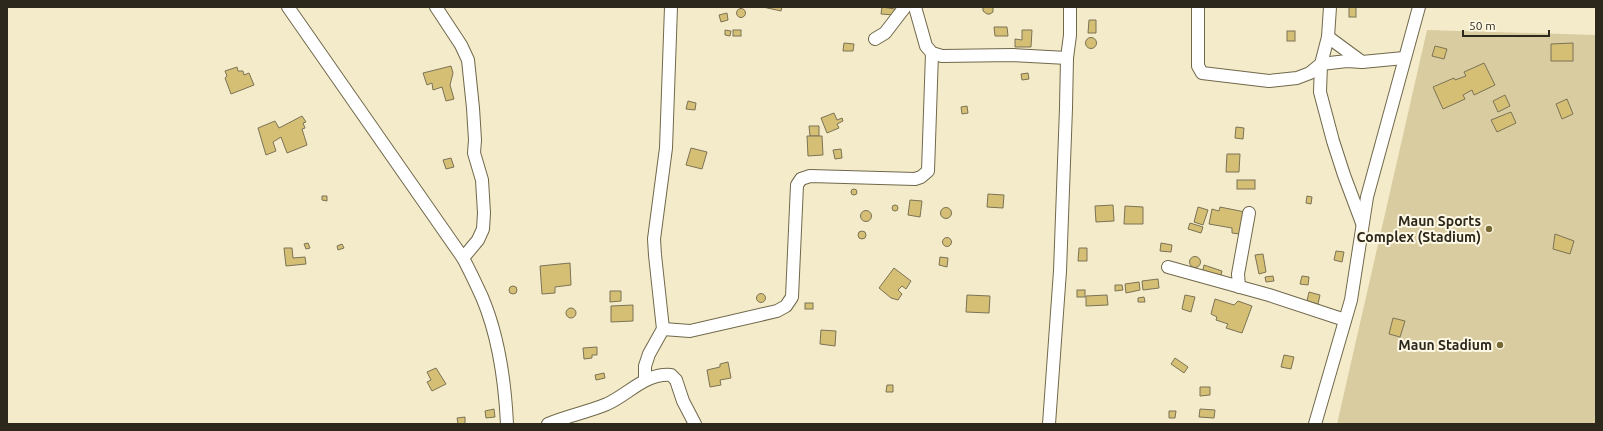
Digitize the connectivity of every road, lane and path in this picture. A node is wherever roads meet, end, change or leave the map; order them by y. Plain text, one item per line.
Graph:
1 (288, 7) edge
2 (436, 7) edge
3 (671, 7) edge
4 (905, 7) edge
5 (915, 7) edge
6 (1070, 7) edge
7 (1198, 7) edge
8 (1330, 7) edge
9 (1419, 7) edge
10 (1328, 38) junction
11 (875, 40) dead end
12 (932, 53) junction
13 (1067, 58) junction
14 (1404, 58) junction
15 (1362, 62) junction
16 (1321, 64) junction
17 (1249, 213) dead end
18 (1362, 224) junction
19 (463, 258) junction
20 (1168, 267) dead end
21 (1239, 287) junction
22 (1345, 320) junction
23 (663, 330) junction
24 (645, 380) junction
25 (507, 424) edge
26 (548, 424) edge
27 (695, 424) edge
28 (1049, 424) edge
29 (1315, 424) edge

1 - 19 street
2 - 19 street
3 - 23 street
4 - 11 street
5 - 12 street
6 - 13 street
7 - 16 street
8 - 10 street
9 - 14 street
10 - 15 street
10 - 16 street
12 - 13 street
12 - 23 street
13 - 28 street
14 - 15 street
14 - 18 street
15 - 16 street
16 - 18 street
17 - 21 street
18 - 22 street
19 - 25 street
20 - 21 street
21 - 22 street
22 - 29 street
23 - 24 street
24 - 26 street
24 - 27 street

